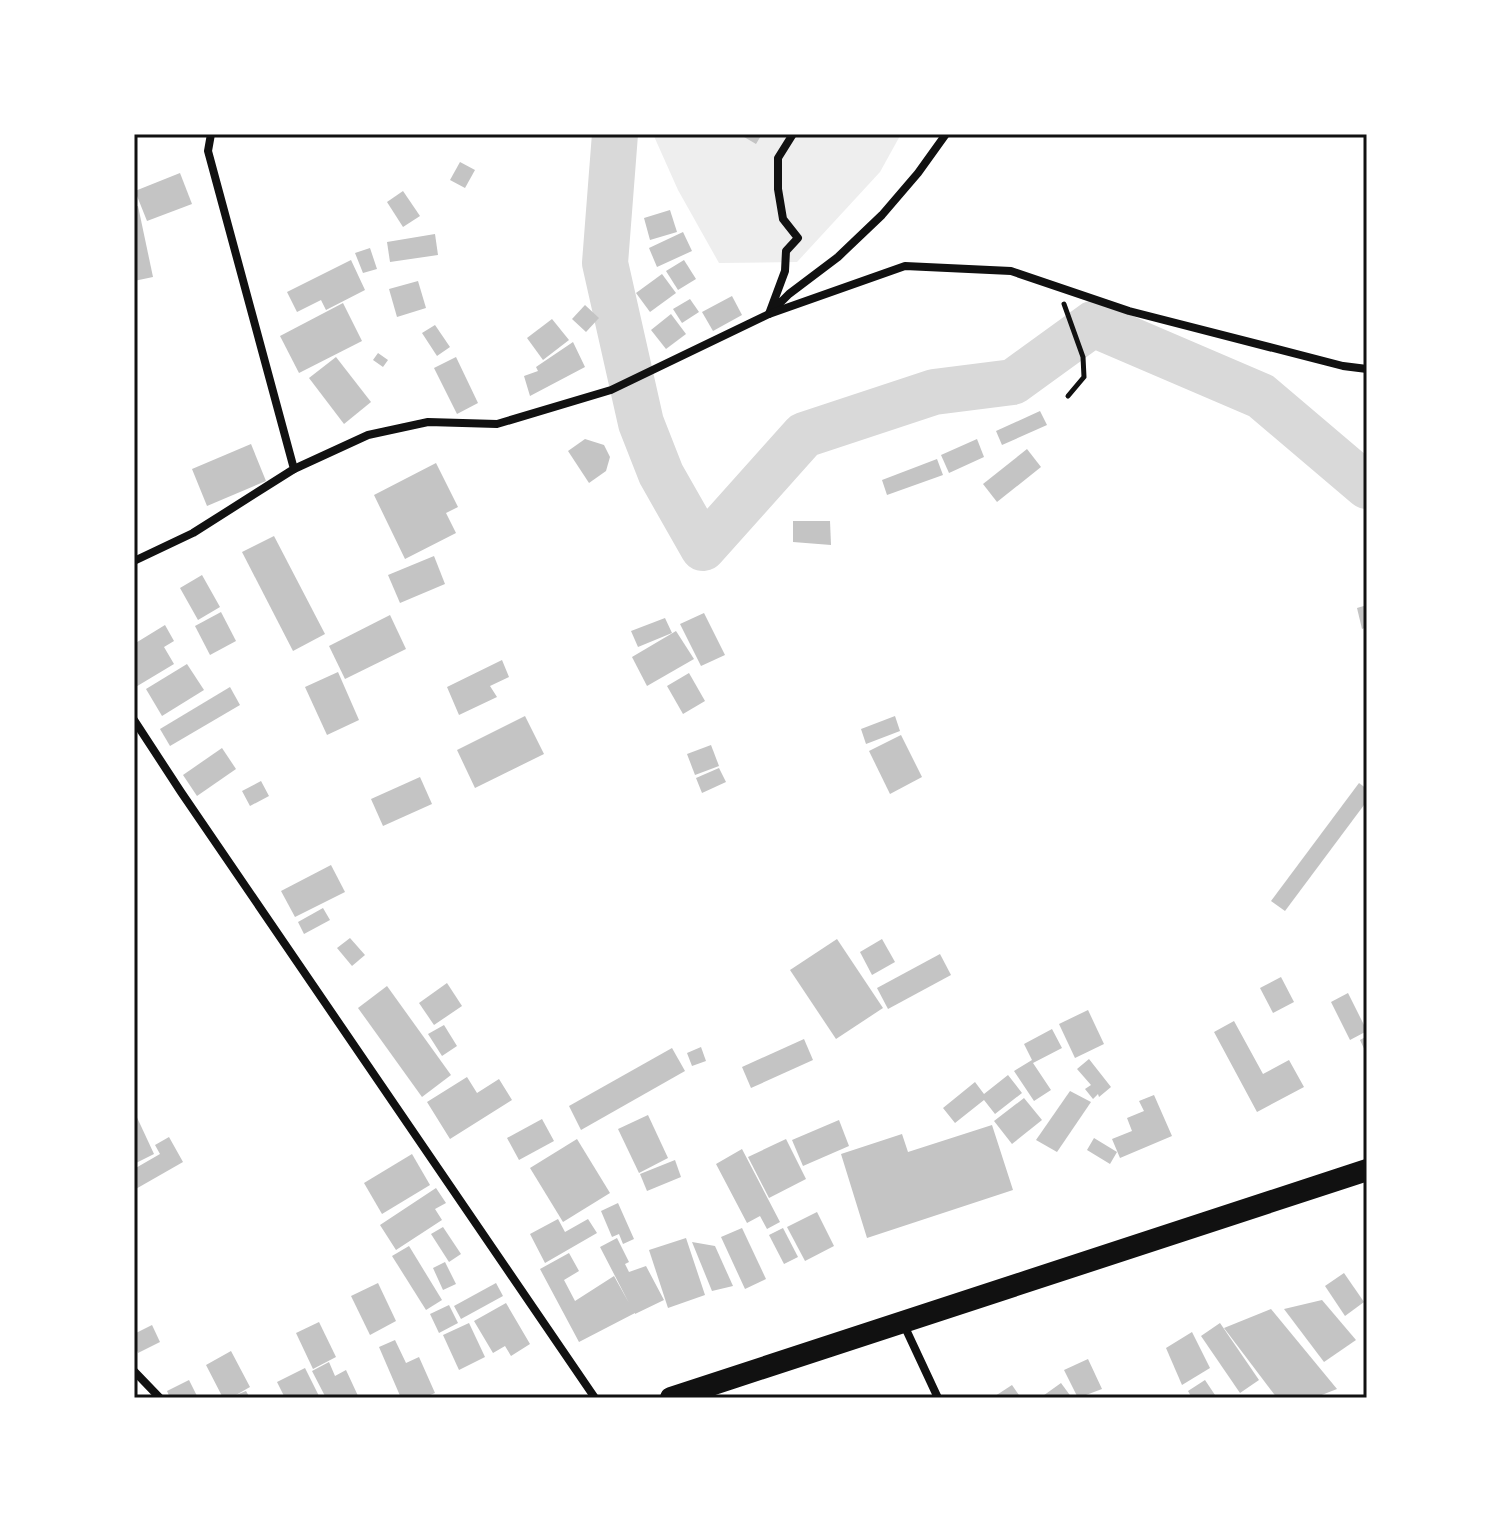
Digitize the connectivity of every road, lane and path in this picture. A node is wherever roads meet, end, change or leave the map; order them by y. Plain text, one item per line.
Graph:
1 (211, 134) edge
2 (793, 134) edge
3 (946, 134) edge
4 (1059, 288) junction
5 (769, 314) junction
6 (1367, 369) edge
7 (1068, 396) dead end
8 (294, 469) junction
9 (134, 561) edge
10 (134, 720) edge
11 (1367, 1170) edge
12 (903, 1323) junction
13 (134, 1371) edge
14 (160, 1398) edge
15 (595, 1398) edge
16 (671, 1398) edge
17 (938, 1398) edge

1 - 8 street
2 - 5 street
3 - 5 street
4 - 5 street
4 - 6 street
4 - 7 path
5 - 8 street
8 - 9 street
10 - 15 street
11 - 12 highway
12 - 16 highway
12 - 17 street
13 - 14 street

